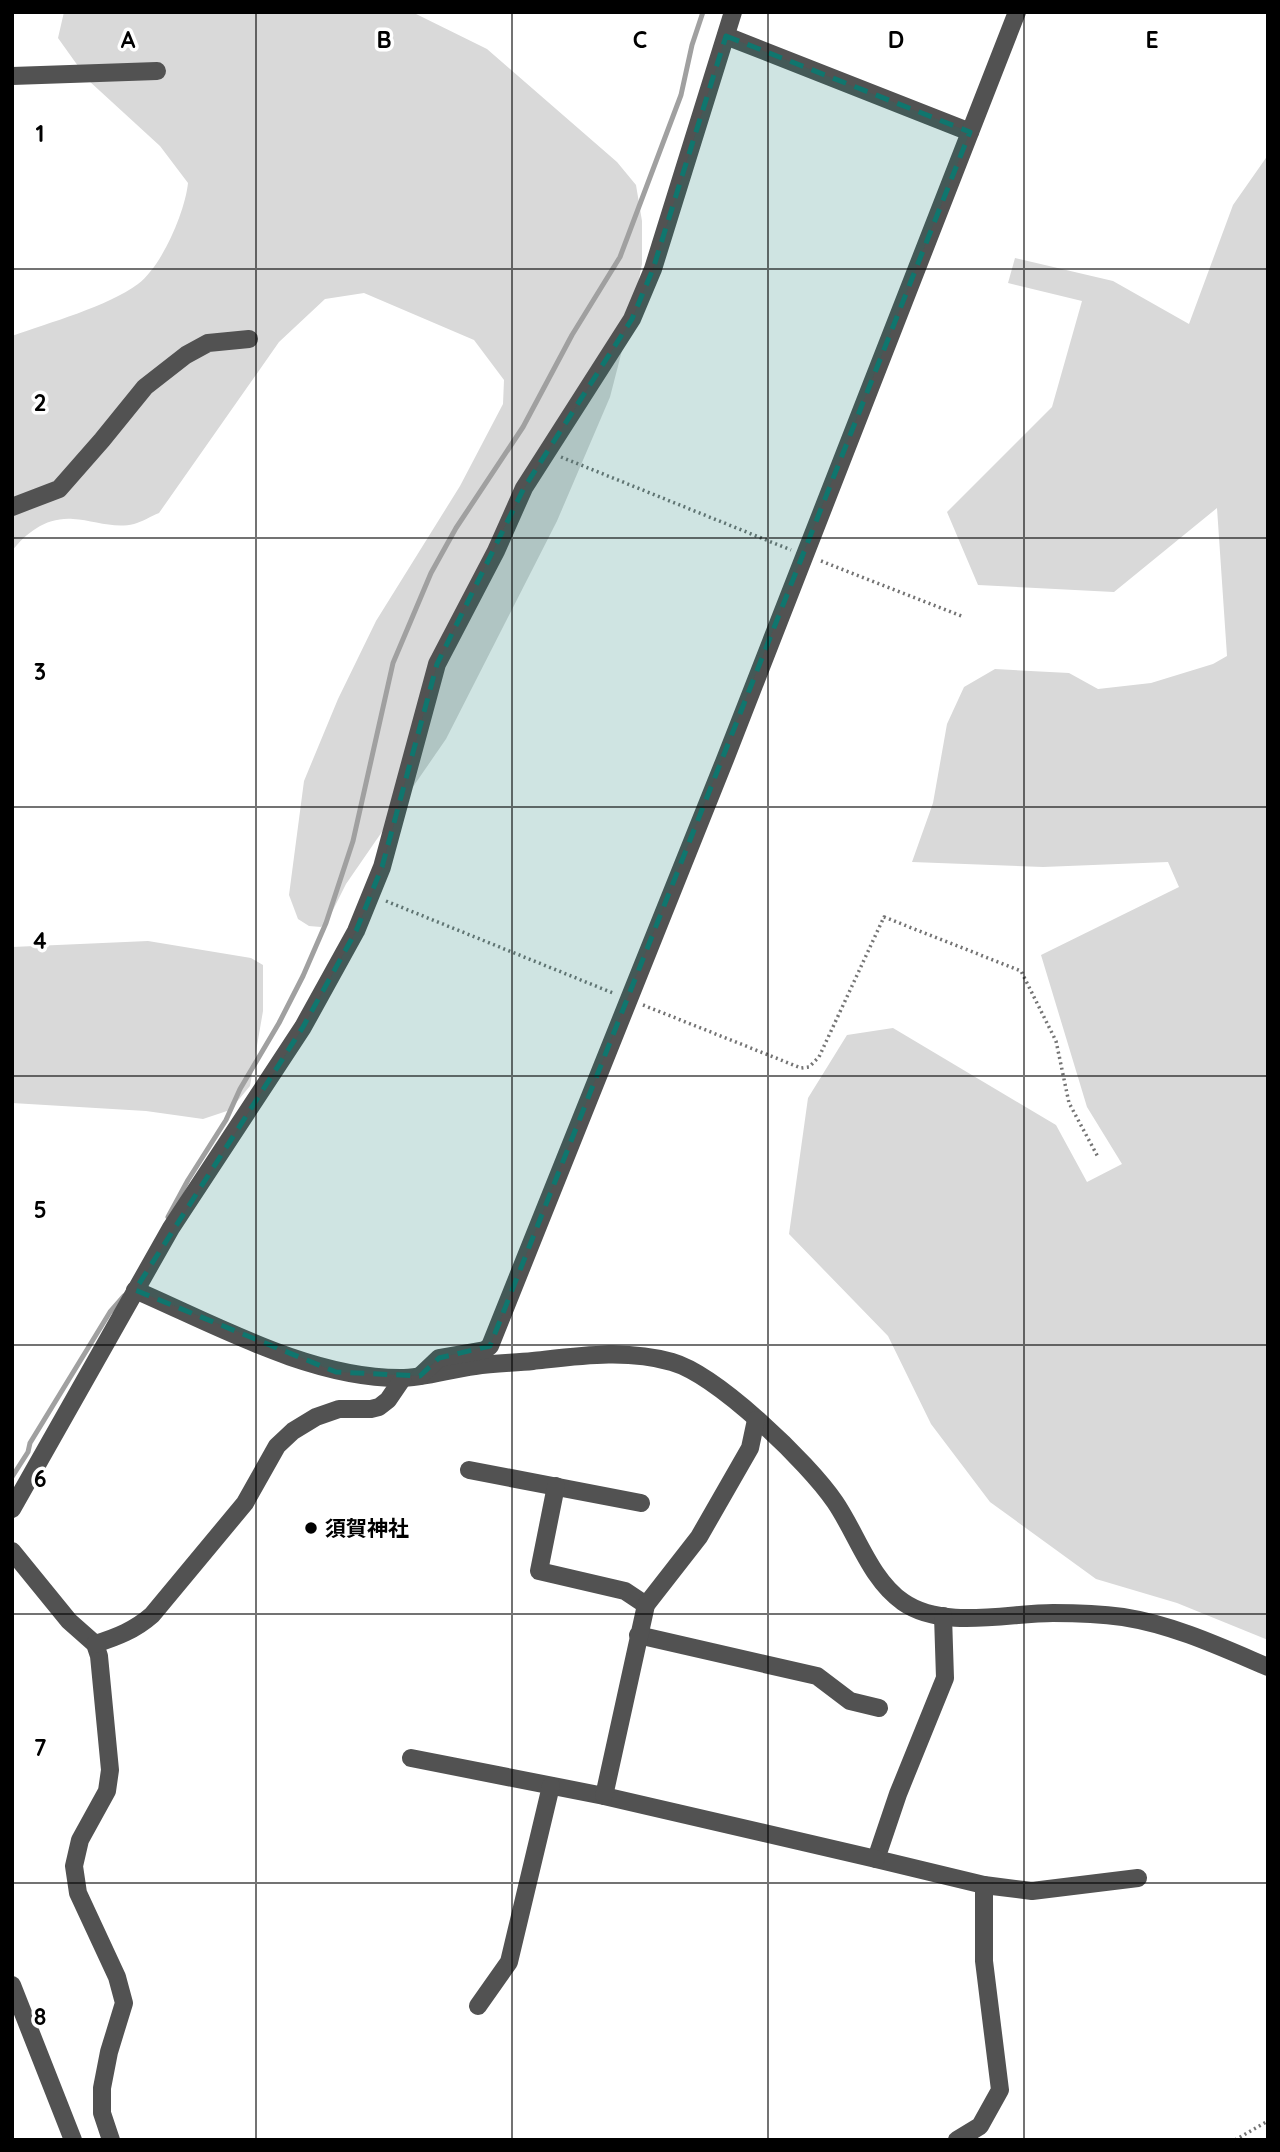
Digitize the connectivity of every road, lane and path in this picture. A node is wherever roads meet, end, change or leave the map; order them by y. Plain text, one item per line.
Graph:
1 (733, 12) edge
2 (1017, 12) edge
3 (726, 36) junction
4 (157, 71) dead end
5 (12, 76) edge
6 (970, 132) junction
7 (249, 339) dead end
8 (546, 451) junction
9 (12, 507) edge
10 (803, 554) junction
11 (964, 617) dead end
12 (371, 895) junction
13 (628, 999) junction
14 (1098, 1157) dead end
15 (135, 1290) junction
16 (411, 1377) junction
17 (756, 1420) junction
18 (468, 1469) dead end
19 (556, 1486) junction
20 (641, 1503) dead end
21 (12, 1509) edge
22 (12, 1551) edge
23 (646, 1605) junction
24 (943, 1616) junction
25 (638, 1635) junction
26 (94, 1644) junction
27 (1268, 1667) edge
28 (879, 1708) dead end
29 (411, 1758) dead end
30 (551, 1786) junction
31 (604, 1796) junction
32 (876, 1859) junction
33 (1138, 1878) dead end
34 (984, 1885) junction
35 (12, 1984) edge
36 (478, 2006) dead end
37 (1268, 2121) edge
38 (73, 2140) edge
39 (111, 2140) edge
40 (957, 2140) edge
41 (1235, 2140) edge

1 - 3 street
2 - 6 street
3 - 6 street
3 - 8 street
4 - 5 street
6 - 10 street
7 - 9 street
8 - 10 path
8 - 12 street
10 - 11 path
10 - 13 street
12 - 13 path
12 - 15 street
13 - 14 path
13 - 16 street
15 - 16 street
15 - 21 street
16 - 17 street
16 - 26 street
17 - 23 street
17 - 24 street
18 - 19 street
19 - 20 street
19 - 23 street
22 - 26 street
23 - 25 street
24 - 27 street
24 - 32 street
25 - 28 street
25 - 31 street
26 - 39 street
29 - 30 street
30 - 31 street
30 - 36 street
31 - 32 street
32 - 34 street
33 - 34 street
34 - 40 street
35 - 38 street
37 - 41 path

